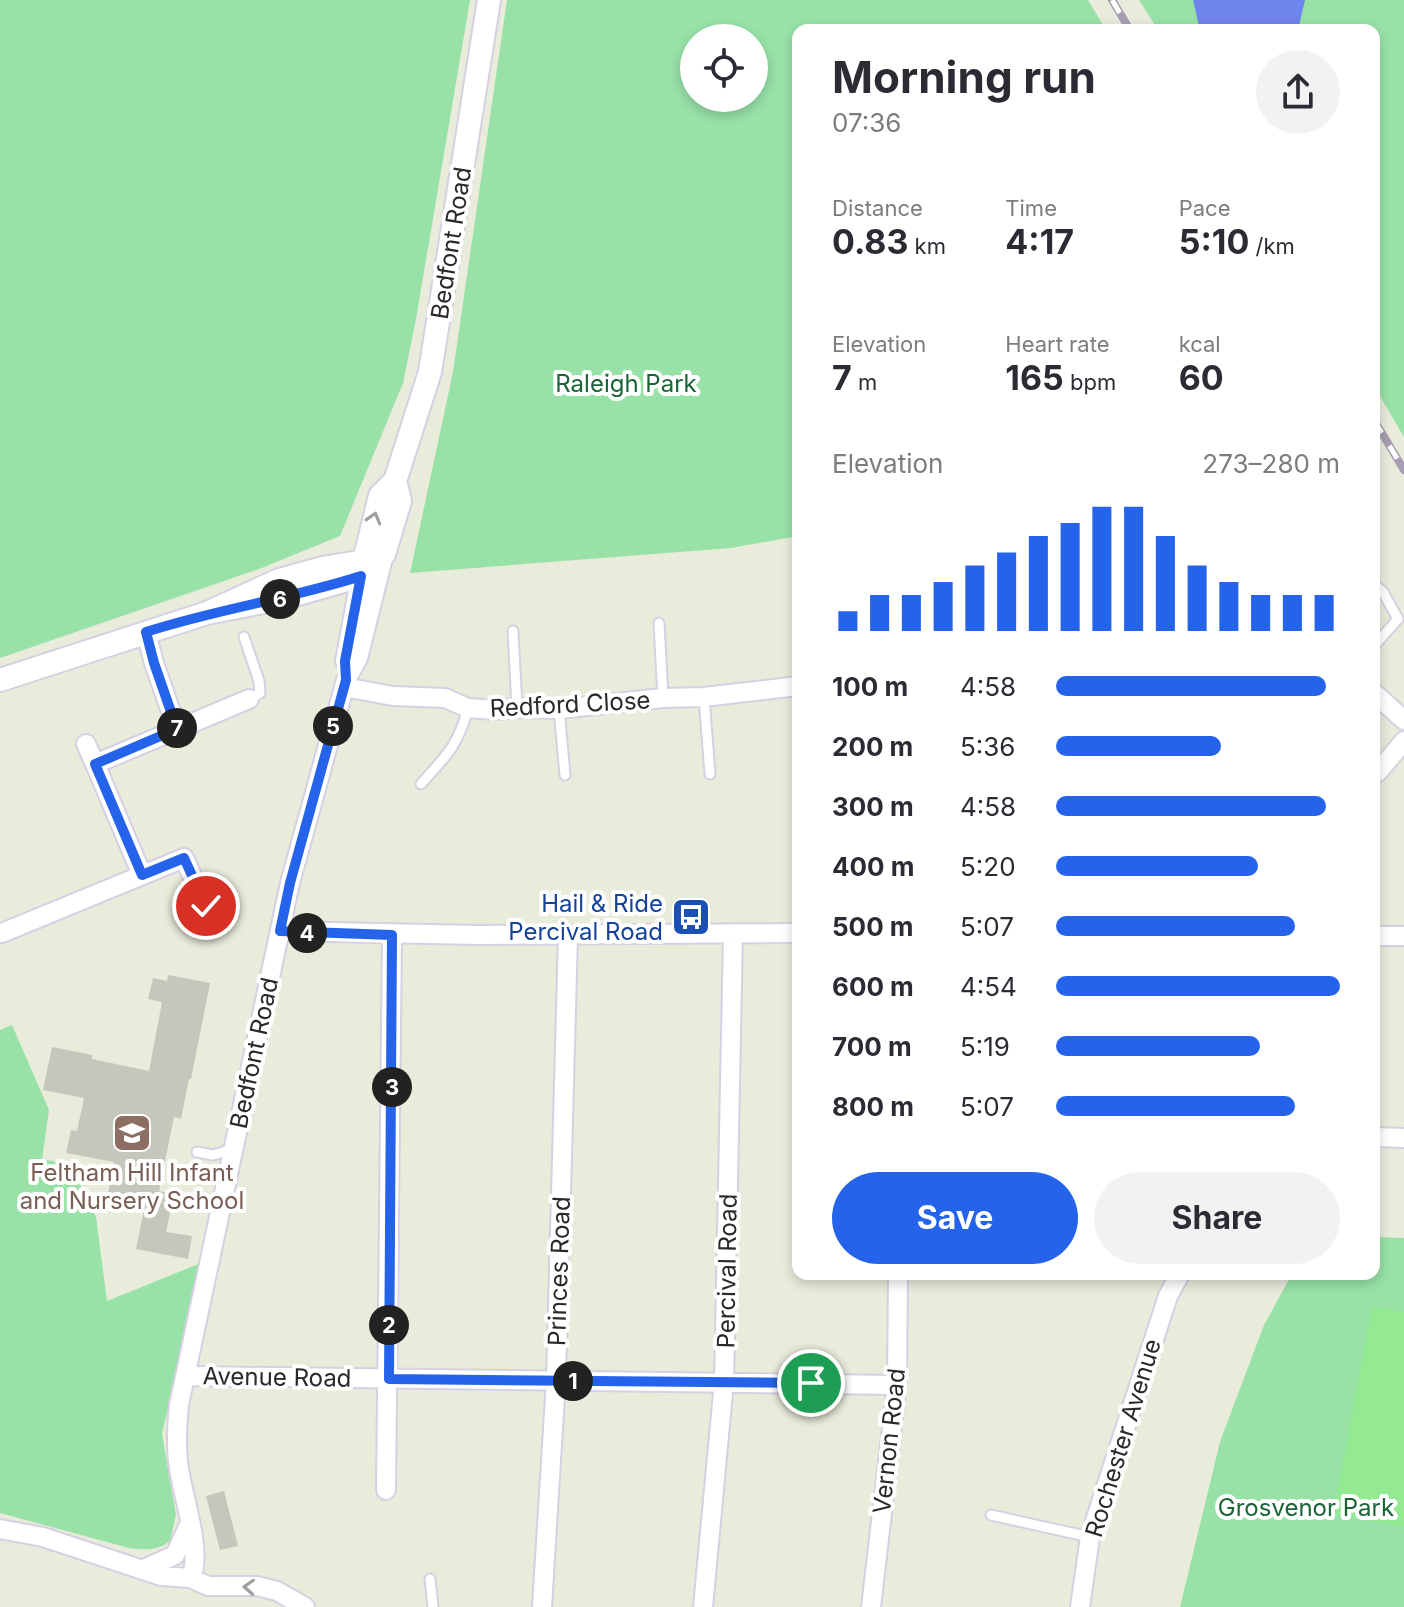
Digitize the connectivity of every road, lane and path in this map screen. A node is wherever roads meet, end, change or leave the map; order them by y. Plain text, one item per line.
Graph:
1 (489, 0) edge
2 (371, 568) junction
3 (1380, 589) edge
4 (659, 623) dead end
5 (513, 631) dead end
6 (146, 632) junction
7 (244, 637) dead end
8 (1380, 639) edge
9 (0, 680) edge
10 (345, 684) junction
11 (792, 687) edge
12 (704, 697) junction
13 (663, 698) junction
14 (1380, 698) edge
15 (249, 699) joint
16 (468, 708) junction
17 (517, 708) junction
18 (559, 709) junction
19 (1404, 720) edge
20 (177, 729) junction
21 (1404, 741) edge
22 (86, 744) dead end
23 (95, 764) junction
24 (1380, 770) edge
25 (710, 774) dead end
26 (565, 775) dead end
27 (421, 784) dead end
28 (142, 875) junction
29 (206, 906) dead end
30 (1, 931) edge
31 (280, 931) junction
32 (792, 933) edge
33 (733, 934) junction
34 (392, 935) junction
35 (568, 935) junction
36 (1380, 936) edge
37 (1404, 936) edge
38 (1380, 1137) edge
39 (1404, 1138) edge
40 (233, 1149) junction
41 (197, 1152) dead end
42 (898, 1280) edge
43 (1177, 1280) edge
44 (185, 1376) junction
45 (389, 1379) junction
46 (556, 1380) junction
47 (724, 1382) junction
48 (897, 1385) junction
49 (386, 1490) dead end
50 (991, 1515) dead end
51 (189, 1525) junction
52 (0, 1529) edge
53 (1090, 1537) junction
54 (144, 1569) junction
55 (191, 1578) junction
56 (430, 1579) dead end
57 (305, 1607) edge
58 (433, 1607) edge
59 (542, 1607) edge
60 (703, 1607) edge
61 (871, 1607) edge
62 (1080, 1607) edge

1 - 2 street, Bedfont Road
2 - 6 street
2 - 10 street, Bedfont Road
3 - 8 lane
4 - 13 lane
5 - 17 lane
6 - 9 street
6 - 20 street
7 - 15 lane
10 - 16 street, Redford Close
10 - 31 street, Bedfont Road
11 - 12 street, Redford Close
12 - 13 street, Redford Close
12 - 25 lane
13 - 18 street, Redford Close
14 - 19 street
15 - 20 street
16 - 17 street, Redford Close
16 - 27 lane
17 - 18 street, Redford Close
18 - 26 lane
20 - 23 street
21 - 24 street
22 - 23 street
23 - 28 street
28 - 29 street
28 - 30 street
31 - 34 street
31 - 40 street, Bedfont Road
32 - 33 street
33 - 35 street
33 - 47 street, Percival Road
34 - 35 street
34 - 45 street
35 - 46 street, Princes Road
36 - 37 street
38 - 39 street
40 - 41 lane
40 - 44 street, Bedfont Road
42 - 48 street, Vernon Road
43 - 53 street, Rochester Avenue
44 - 45 street, Avenue Road
44 - 51 street, Bedfont Road
45 - 46 street, Avenue Road
45 - 49 street
46 - 47 street, Avenue Road
46 - 59 street, Princes Road
47 - 48 street, Avenue Road
47 - 60 street, Percival Road
48 - 61 street, Vernon Road
50 - 53 lane
51 - 54 street
51 - 55 street, Bedfont Road
52 - 54 street
53 - 62 street, Rochester Avenue
54 - 55 street
57 -> 55 street
56 - 58 lane

